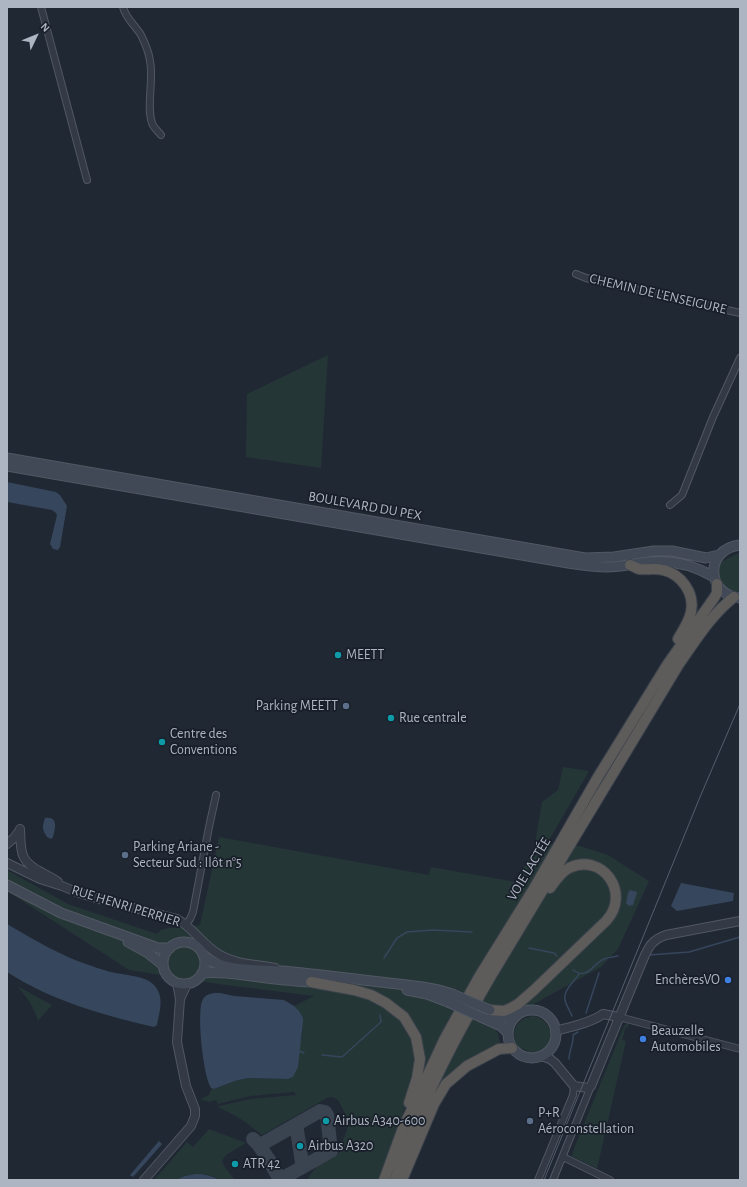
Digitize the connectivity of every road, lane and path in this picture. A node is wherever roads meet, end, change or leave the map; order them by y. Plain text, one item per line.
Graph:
1 (41, 7) edge
2 (123, 7) edge
3 (161, 135) dead end
4 (87, 180) dead end
5 (576, 274) dead end
6 (740, 313) edge
7 (740, 358) edge
8 (7, 458) edge
9 (7, 466) edge
10 (670, 505) dead end
11 (740, 545) edge
12 (719, 555) junction
13 (630, 565) junction
14 (716, 580) junction
15 (737, 597) edge
16 (646, 699) junction
17 (216, 795) dead end
18 (7, 844) edge
19 (7, 863) edge
20 (7, 885) edge
21 (62, 886) junction
22 (534, 904) junction
23 (83, 921) junction
24 (740, 921) edge
25 (186, 924) junction
26 (170, 948) junction
27 (203, 955) junction
28 (163, 965) junction
29 (282, 971) junction
30 (202, 973) junction
31 (311, 982) junction
32 (177, 983) junction
33 (187, 984) junction
34 (450, 998) junction
35 (180, 999) junction
36 (486, 1014) junction
37 (516, 1016) junction
38 (619, 1017) junction
39 (555, 1031) junction
40 (508, 1033) junction
41 (512, 1048) junction
42 (740, 1049) edge
43 (541, 1056) junction
44 (574, 1086) junction
45 (592, 1086) junction
46 (403, 1128) junction
47 (563, 1157) junction
48 (144, 1180) edge
49 (384, 1180) edge
50 (395, 1180) edge
51 (402, 1180) edge
52 (538, 1180) edge
53 (553, 1180) edge
54 (610, 1180) edge

1 - 4 street
2 - 3 street
5 - 6 street, CHEMIN DE L'ENSEIGURE
7 - 10 street
8 - 12 main road, BOULEVARD DU PEX
9 - 13 main road, BOULEVARD DU PEX
11 - 12 main road
12 - 14 main road
13 - 14 main road, BOULEVARD DU PEX
13 - 16 highway
14 - 15 main road, BOULEVARD DU PEX
14 - 16 highway, VOIE LACTÉE
15 - 22 highway, VOIE LACTÉE
16 - 46 highway, VOIE LACTÉE
17 - 25 street
18 - 21 street
19 - 21 street, RUE HENRI PERRIER
20 - 23 main road
21 - 25 street, RUE HENRI PERRIER
22 - 36 highway
22 - 50 highway, VOIE LACTÉE
23 - 26 main road
23 - 28 main road
24 - 38 street
25 - 29 street, RUE HENRI PERRIER
26 - 27 main road
26 - 28 main road
27 - 29 main road
27 - 30 main road
28 - 32 main road
29 - 34 main road
30 - 31 main road
30 - 33 main road
31 - 34 main road
31 - 46 highway
32 - 33 main road
32 - 35 street
33 - 35 street
34 - 36 main road, bridge
35 - 48 street
36 - 37 main road
36 - 40 main road
37 - 39 main road
37 - 40 main road
38 - 39 street
38 - 42 street
38 - 45 street
39 - 43 main road
40 - 41 main road
41 - 43 main road
41 - 51 highway
43 - 44 street
44 - 45 street
44 - 52 street
45 - 47 street
46 - 49 highway, VOIE LACTÉE
47 - 53 street
47 - 54 street

